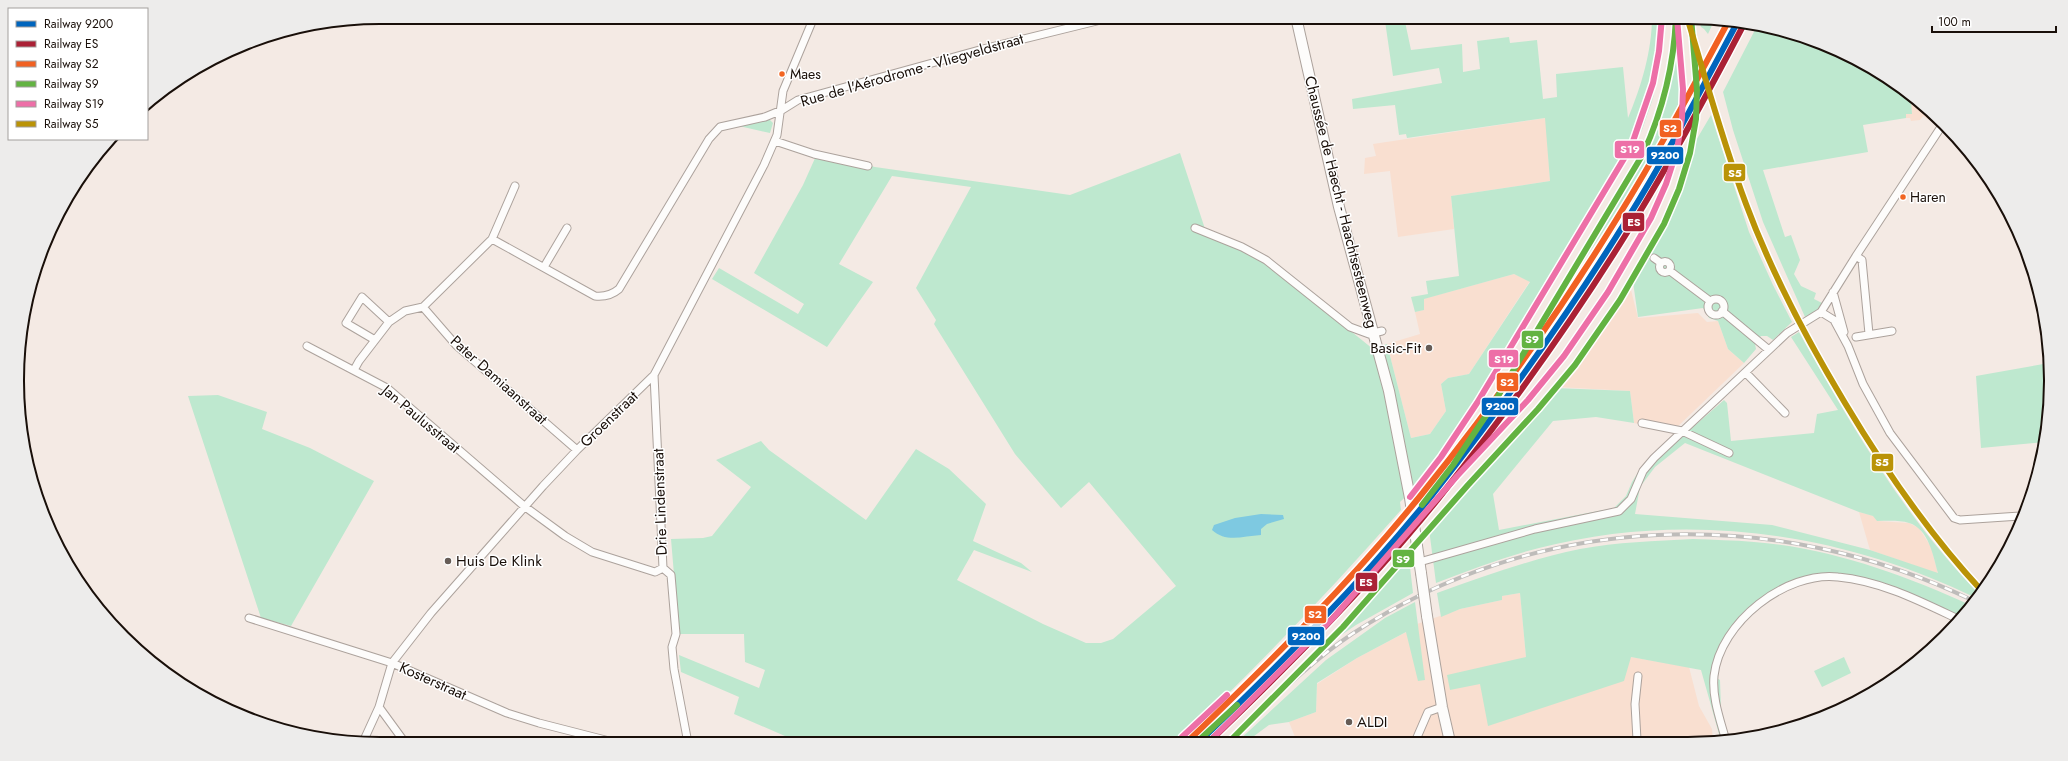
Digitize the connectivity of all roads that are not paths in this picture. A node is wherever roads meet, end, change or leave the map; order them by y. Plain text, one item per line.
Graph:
1 (811, 24) edge
2 (1085, 24) edge
3 (1298, 24) edge
4 (782, 110) junction
5 (1940, 128) edge
6 (774, 141) junction
7 (868, 166) dead end
8 (515, 186) dead end
9 (567, 228) dead end
10 (1196, 228) dead end
11 (492, 239) junction
12 (1856, 256) junction
13 (1654, 258) dead end
14 (544, 267) junction
15 (1833, 292) junction
16 (1710, 301) junction
17 (423, 307) junction
18 (1722, 311) junction
19 (1820, 313) junction
20 (389, 322) junction
21 (1892, 331) dead end
22 (1378, 332) junction
23 (1869, 334) junction
24 (1856, 337) dead end
25 (375, 340) junction
26 (307, 346) dead end
27 (1848, 346) junction
28 (1770, 350) junction
29 (354, 370) junction
30 (1746, 373) junction
31 (654, 375) junction
32 (1784, 413) dead end
33 (1642, 423) dead end
34 (1682, 431) junction
35 (577, 450) junction
36 (1729, 453) dead end
37 (524, 506) junction
38 (2017, 516) edge
39 (1422, 559) junction
40 (663, 568) junction
41 (1955, 617) edge
42 (249, 618) dead end
43 (392, 663) junction
44 (1638, 676) dead end
45 (378, 707) junction
46 (1442, 707) junction
47 (1724, 735) edge
48 (365, 736) edge
49 (401, 737) edge
50 (591, 737) edge
51 (687, 737) edge
52 (1417, 737) edge
53 (1449, 737) edge
54 (1636, 737) edge

1 - 4 street, Groenstraat
2 - 4 street, Rue de l'Aérodrome - Vliegveldstraat
3 - 22 main road, Chaussée de Haecht - Haachtsesteenweg
4 - 6 street, Groenstraat
4 - 14 street, Rue de l'Aérodrome - Vliegveldstraat
5 - 12 street
6 - 7 street
6 - 31 street, Groenstraat
8 - 11 street
9 - 14 street
10 - 22 street
11 - 14 street
11 - 17 street
12 - 15 street
12 - 23 street
13 - 16 street
15 - 19 street
15 - 27 street
16 - 18 street
16 - 18 street
17 - 20 street
17 - 35 street, Pater Damiaanstraat
18 - 28 street
19 - 27 street
19 - 28 street
20 - 25 street
20 - 25 street
21 - 23 street
22 - 39 main road, Chaussée de Haecht - Haachtsesteenweg
23 - 24 street
25 - 29 street
26 - 29 street, Jan Paulusstraat
27 - 38 street
28 - 30 street
29 - 37 street, Jan Paulusstraat
30 - 32 street
30 - 34 street
31 - 35 street, Groenstraat
31 - 40 street, Drie Lindenstraat
33 - 34 street
34 - 36 street
34 - 39 street
35 - 37 street, Groenstraat
37 - 40 street, Jan Paulusstraat
37 - 43 street, Groenstraat
39 - 46 main road, Chaussée de Haecht - Haachtsesteenweg, bridge
40 - 51 street, Drie Lindenstraat
41 - 47 street
42 - 43 street, Kosterstraat
43 - 45 street
43 - 50 street, Kosterstraat
44 - 54 street
45 - 48 street
45 - 49 street
46 - 52 street
46 - 53 main road, Chaussée de Haecht - Haachtsesteenweg

